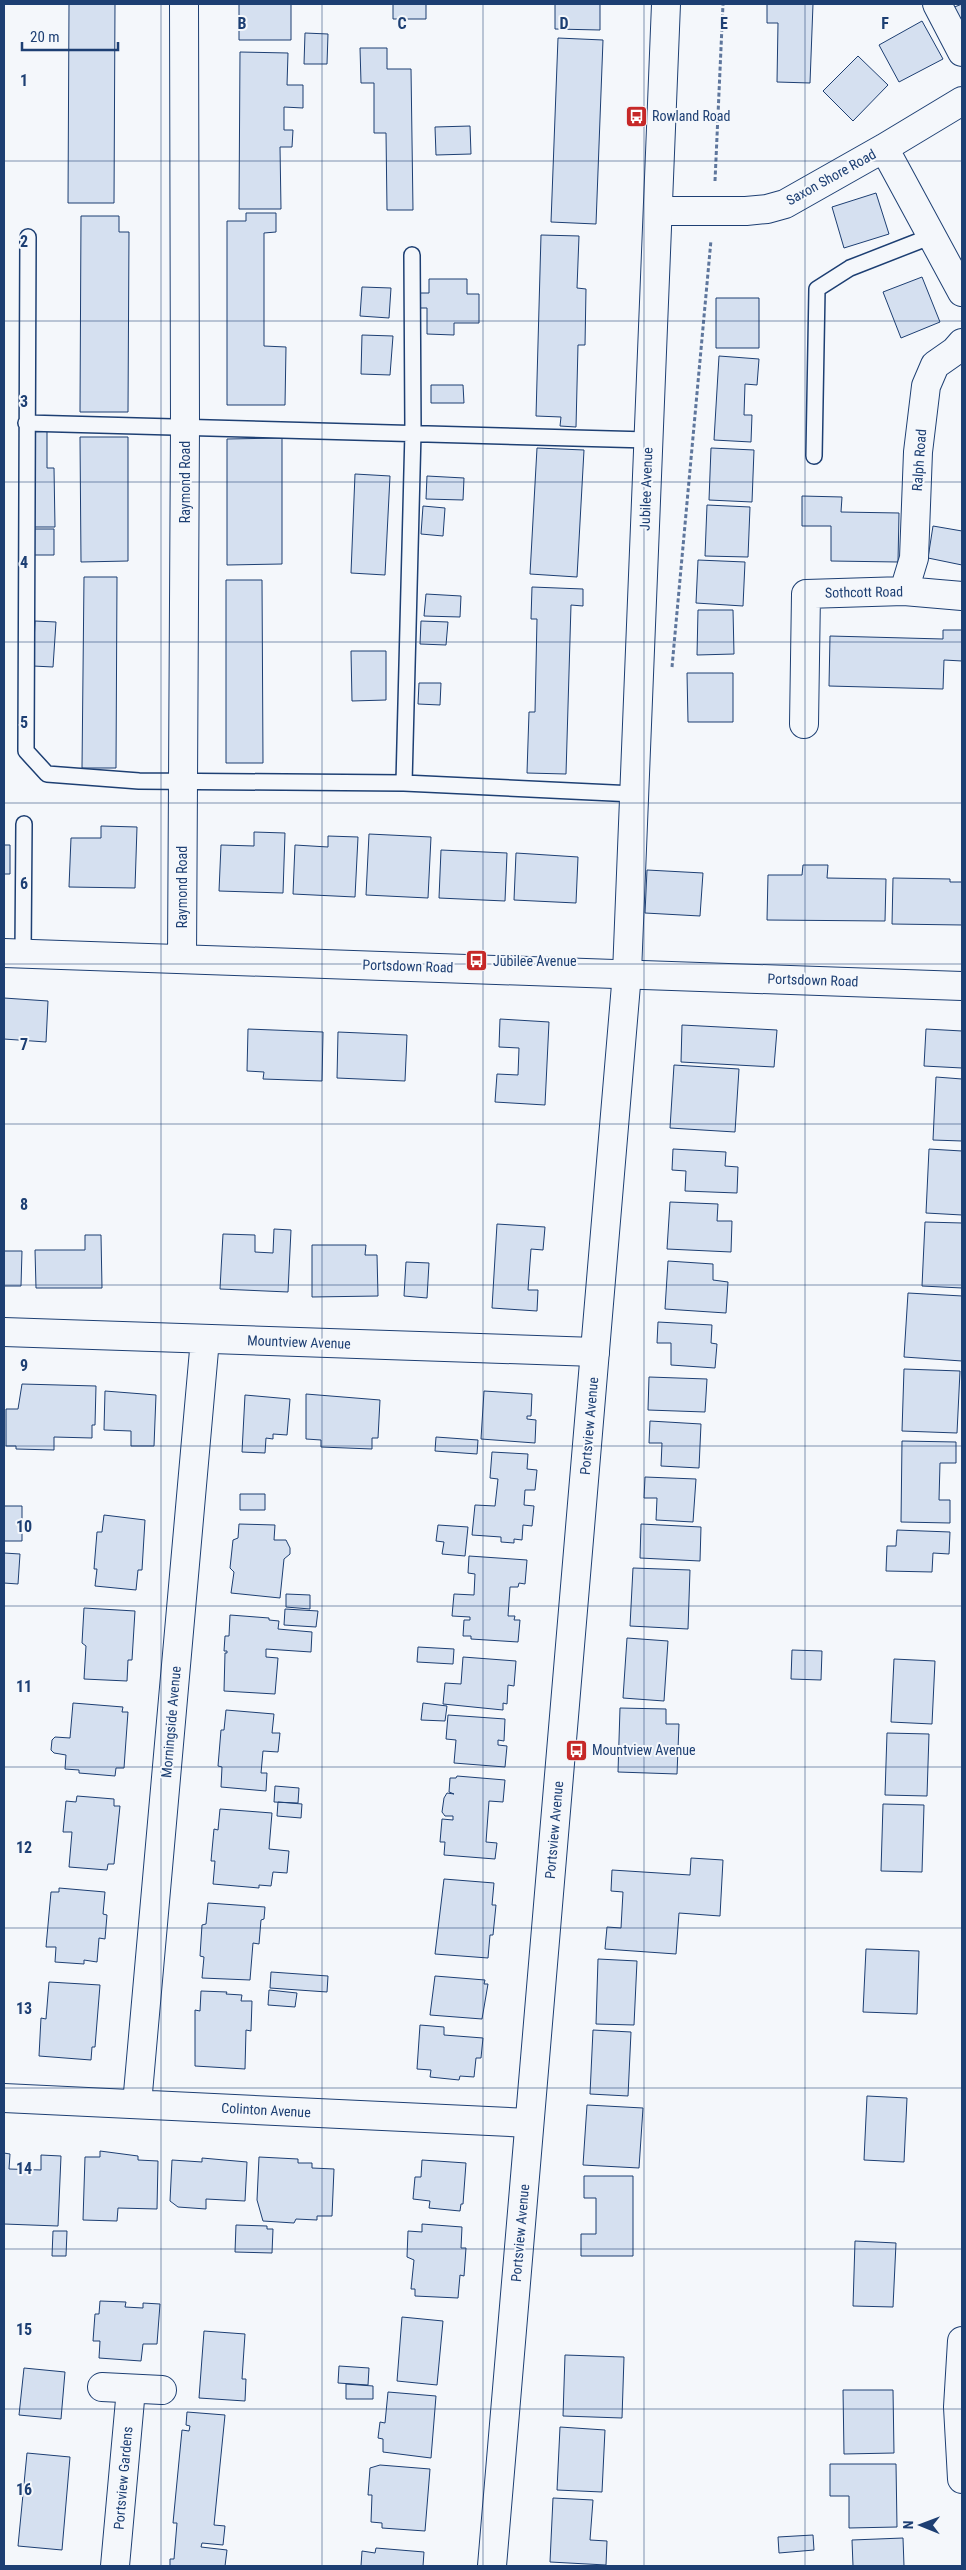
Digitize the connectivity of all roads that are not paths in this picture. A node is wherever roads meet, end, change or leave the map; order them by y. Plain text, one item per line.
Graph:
1 (184, 4) edge
2 (666, 4) edge
3 (937, 4) edge
4 (962, 52) edge
5 (962, 101) edge
6 (884, 148) junction
7 (658, 211) junction
8 (932, 236) junction
9 (28, 237) dead end
10 (412, 255) dead end
11 (962, 292) edge
12 (962, 343) edge
13 (26, 423) junction
14 (185, 426) junction
15 (414, 432) junction
16 (648, 440) junction
17 (814, 456) dead end
18 (904, 591) junction
19 (962, 596) edge
20 (804, 724) dead end
21 (183, 782) junction
22 (404, 783) junction
23 (634, 794) junction
24 (24, 824) dead end
25 (13, 953) edge
26 (182, 960) junction
27 (627, 973) junction
28 (962, 986) edge
29 (4, 1332) edge
30 (206, 1339) junction
31 (595, 1352) junction
32 (4, 2098) edge
33 (137, 2104) junction
34 (529, 2123) junction
35 (962, 2340) edge
36 (102, 2387) dead end
37 (130, 2389) junction
38 (162, 2390) dead end
39 (962, 2479) edge
40 (115, 2566) edge
41 (492, 2566) edge

1 - 14 street, Raymond Road
2 - 7 street, Jubilee Avenue
3 - 4 street
5 - 6 street, Saxon Shore Road
6 - 7 street, Saxon Shore Road
6 - 8 street
7 - 16 street, Jubilee Avenue
8 - 11 street
8 - 17 lane
9 - 13 lane
10 - 15 lane
12 - 18 street, Ralph Road
13 - 14 lane
13 - 21 lane
14 - 15 lane
14 - 21 street, Raymond Road
15 - 16 lane
15 - 22 lane
16 - 23 street, Jubilee Avenue
18 - 19 street, Sothcott Road
18 - 20 street, Sothcott Road
21 - 22 lane
21 - 26 street, Raymond Road
22 - 23 lane
23 - 27 street, Jubilee Avenue
24 - 25 lane
25 - 26 street, Portsdown Road
26 - 27 street, Portsdown Road
27 - 28 street, Portsdown Road
27 - 31 street, Portsview Avenue
29 - 30 street, Mountview Avenue
30 - 31 street, Mountview Avenue
30 - 33 street, Morningside Avenue
31 - 34 street, Portsview Avenue
32 - 33 street, Colinton Avenue
33 - 34 street, Colinton Avenue
34 - 41 street, Portsview Avenue
35 - 39 street
36 - 37 street
37 - 38 street
37 - 40 street, Portsview Gardens

